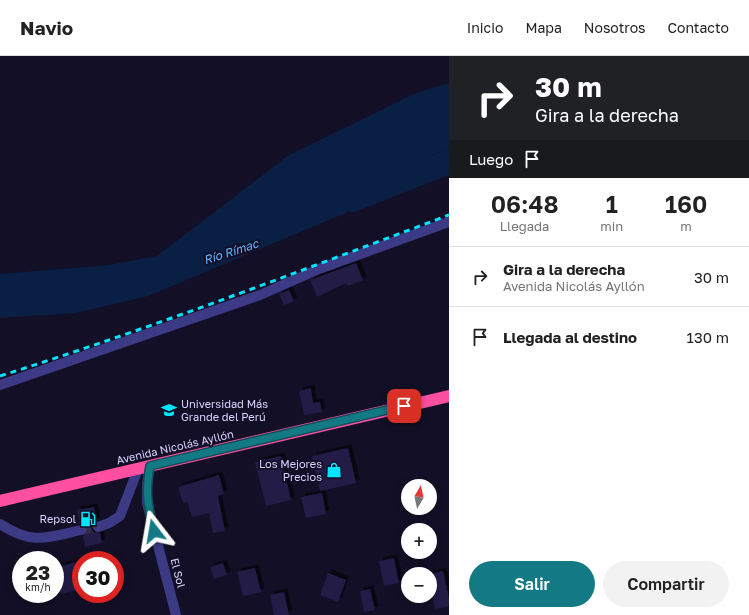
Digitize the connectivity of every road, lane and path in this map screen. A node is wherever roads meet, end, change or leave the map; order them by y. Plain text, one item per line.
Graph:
1 (449, 222) edge
2 (0, 385) edge
3 (449, 396) edge
4 (144, 468) junction
5 (0, 501) edge
6 (0, 524) edge
7 (98, 527) tunnel mouth
8 (82, 530) tunnel mouth
9 (176, 615) edge

1 - 2 street
3 - 4 highway, Avenida Nicolás Ayllón
4 - 5 highway, Avenida Nicolás Ayllón
4 - 7 street
4 - 9 street, El Sol
6 - 8 street

